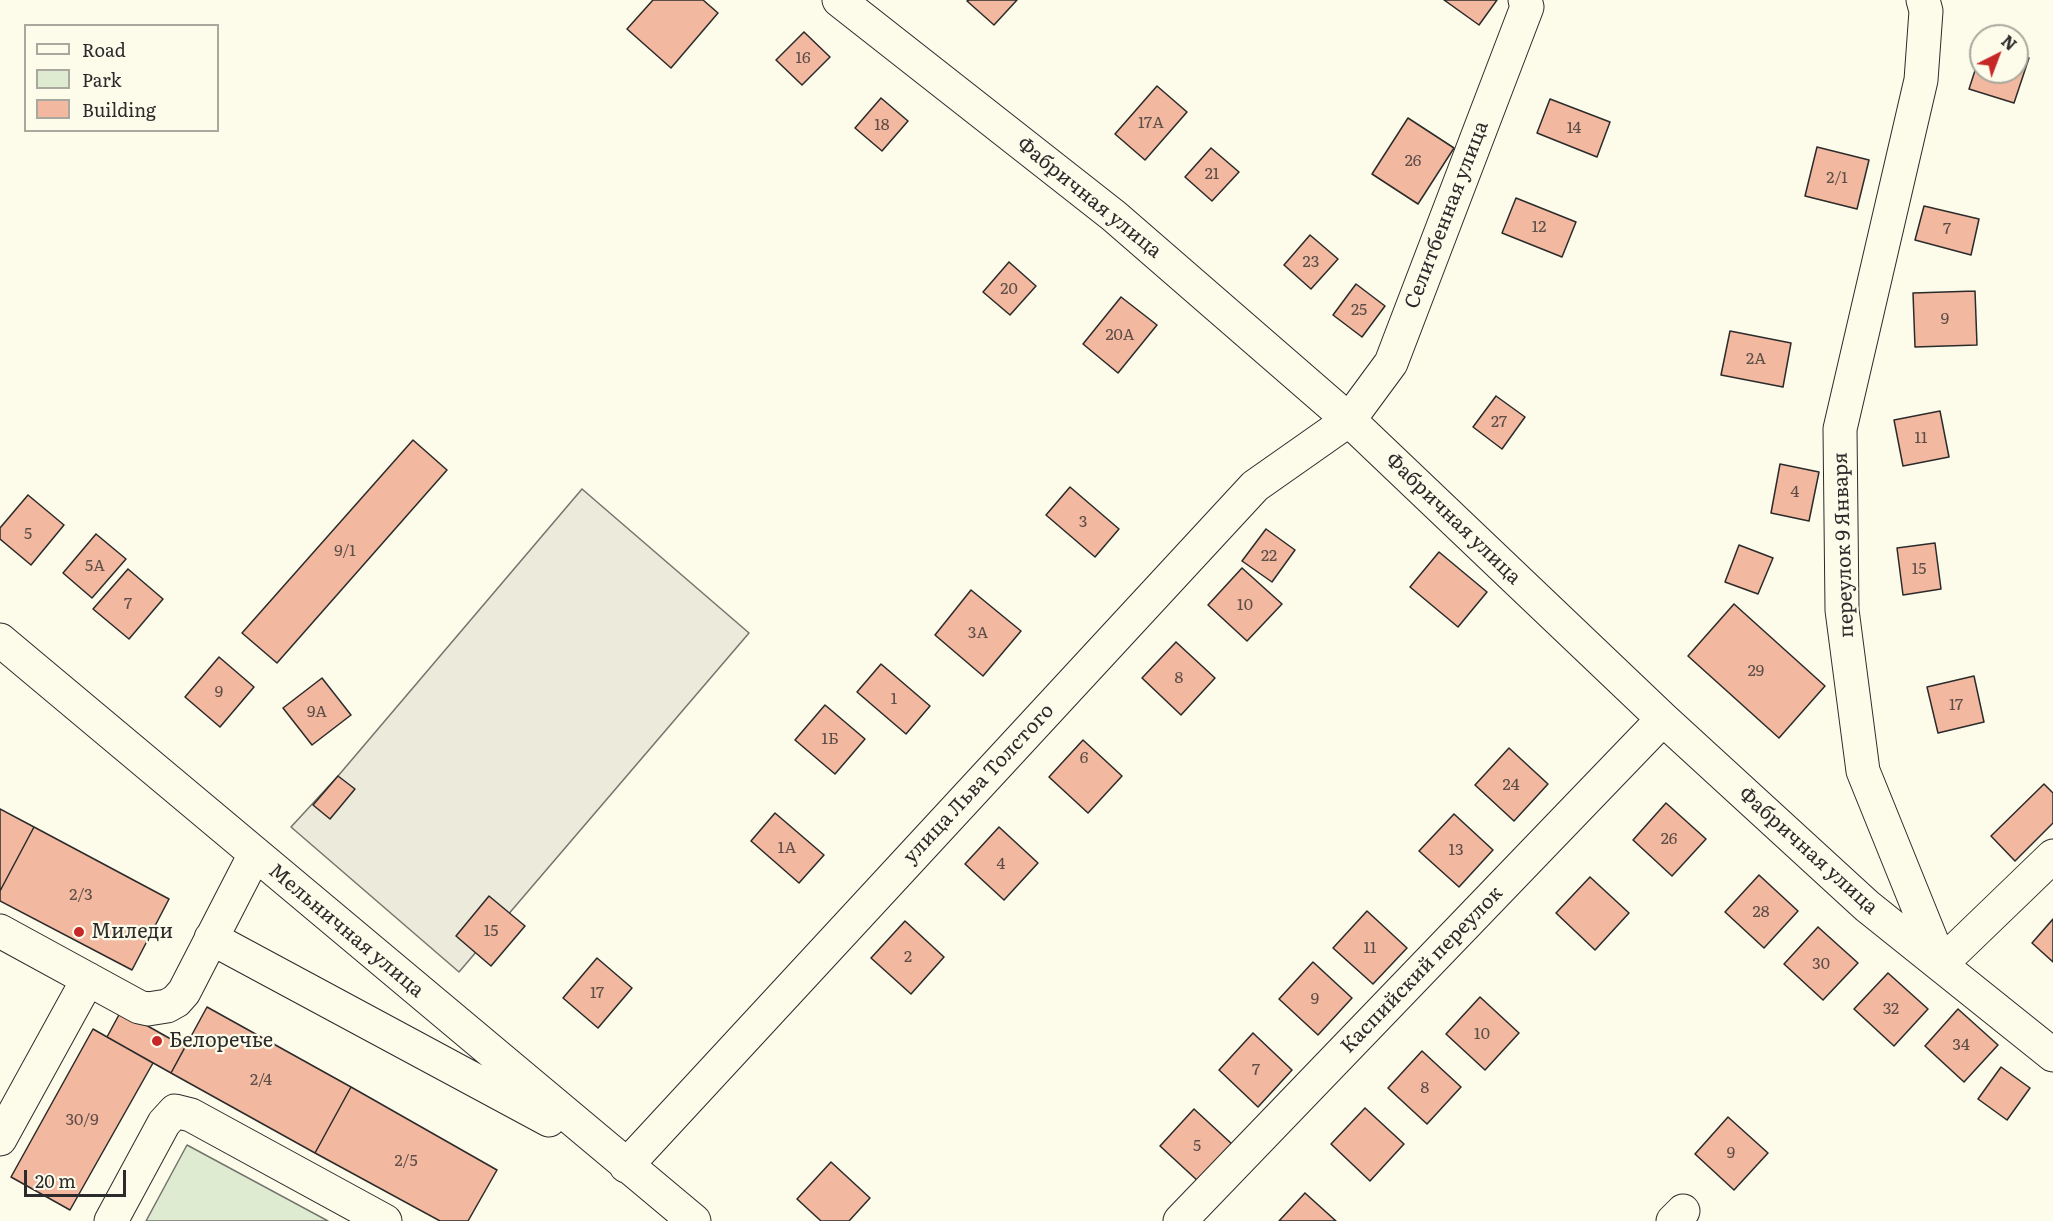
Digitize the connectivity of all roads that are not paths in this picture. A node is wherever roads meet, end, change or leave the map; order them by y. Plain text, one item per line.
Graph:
1 (839, 0) edge
2 (1525, 0) edge
3 (1923, 0) edge
4 (1349, 420) junction
5 (0, 640) edge
6 (1664, 719) junction
7 (255, 854) junction
8 (2053, 856) edge
9 (0, 931) edge
10 (212, 938) junction
11 (1941, 964) junction
12 (88, 979) junction
13 (2053, 1055) edge
14 (0, 1139) edge
15 (619, 1159) junction
16 (688, 1219) edge
17 (111, 1221) edge
18 (385, 1221) edge
19 (1180, 1221) edge

1 - 4 street, Фабричная улица
2 - 4 street, Селитбенная улица
3 - 11 street, переулок 9 Января
4 - 6 street, Фабричная улица
4 - 15 street, улица Льва Толстого
5 - 7 street, Мельничная улица
6 - 11 street, Фабричная улица
6 - 19 street, Каспийский переулок
7 - 10 street
7 - 15 street, Мельничная улица
8 - 11 street
9 - 12 street
10 - 12 street
10 - 15 street
11 - 13 street, Фабричная улица
12 - 14 street
15 - 16 street, Мельничная улица
17 - 18 street

